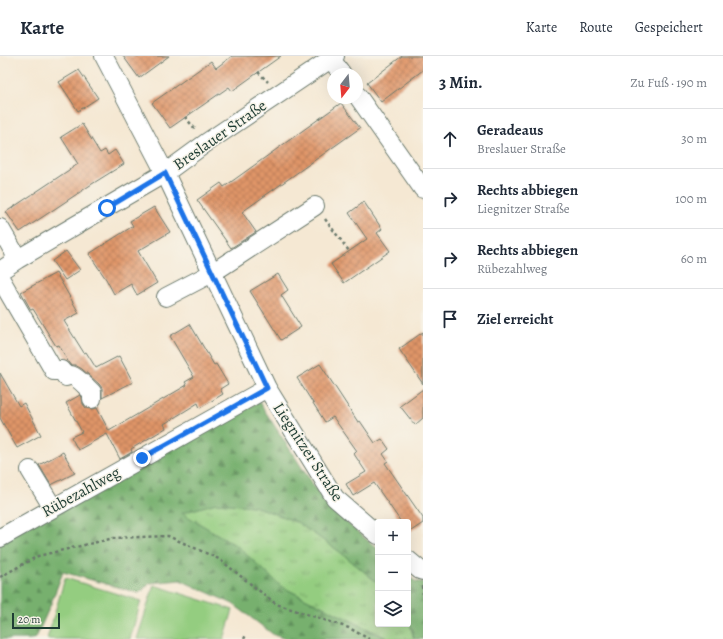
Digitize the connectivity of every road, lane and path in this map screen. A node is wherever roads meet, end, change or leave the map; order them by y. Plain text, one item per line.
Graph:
1 (104, 56) edge
2 (333, 57) edge
3 (339, 68) edge
4 (363, 103) edge
5 (165, 173) junction
6 (423, 188) edge
7 (315, 206) joint
8 (0, 228) edge
9 (349, 251) dead end
10 (18, 259) junction
11 (0, 271) edge
12 (212, 273) junction
13 (0, 278) edge
14 (166, 296) dead end
15 (267, 388) junction
16 (92, 399) dead end
17 (30, 470) dead end
18 (53, 508) junction
19 (375, 532) edge
20 (0, 538) edge
21 (411, 562) edge
22 (423, 571) edge
23 (0, 578) edge
24 (246, 635) dead end
25 (244, 639) edge
26 (369, 639) edge

1 - 5 street, Liegnitzer Straße
2 - 3 street
2 - 5 street, Breslauer Straße
4 - 6 street
5 - 10 street, Breslauer Straße
5 - 12 street, Liegnitzer Straße
7 - 9 path
7 - 12 street
8 - 10 street
10 - 11 street, Breslauer Straße
12 - 14 street
12 - 15 street, Liegnitzer Straße
13 - 16 street
15 - 18 street, Rübezahlweg
15 - 19 street, Liegnitzer Straße
17 - 18 street
18 - 20 street, Rübezahlweg
21 - 22 street
23 - 26 path
24 - 25 path

